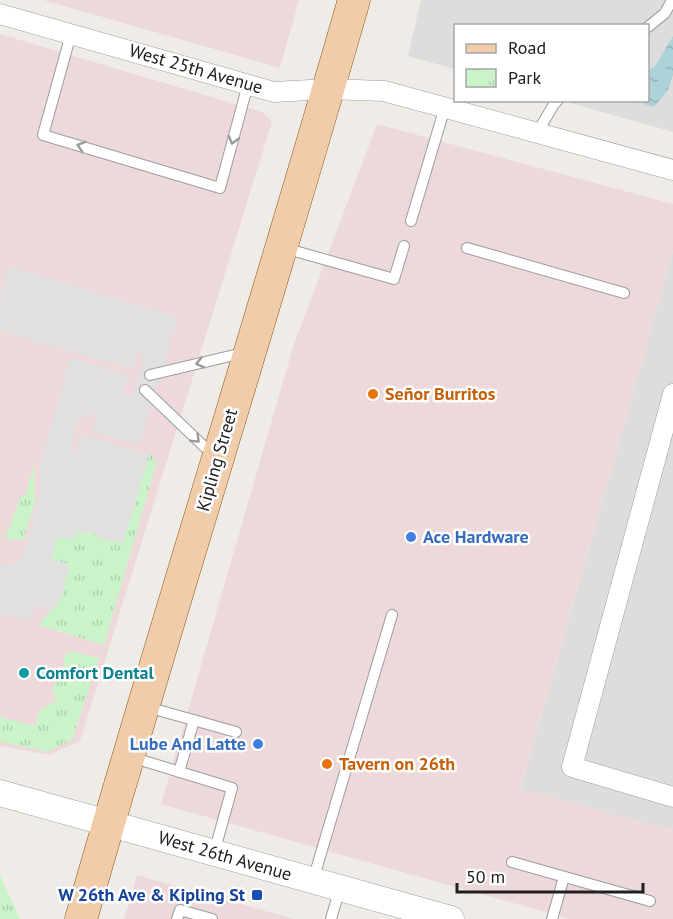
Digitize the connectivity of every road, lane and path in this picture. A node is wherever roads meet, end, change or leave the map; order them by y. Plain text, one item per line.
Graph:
1 (354, 0) edge
2 (672, 0) edge
3 (0, 14) edge
4 (649, 26) edge
5 (71, 34) junction
6 (248, 84) junction
7 (328, 89) junction
8 (556, 102) edge
9 (445, 107) junction
10 (537, 133) junction
11 (673, 170) edge
12 (411, 221) dead end
13 (404, 246) dead end
14 (281, 247) junction
15 (467, 248) dead end
16 (624, 293) dead end
17 (250, 351) junction
18 (150, 375) dead end
19 (145, 390) dead end
20 (673, 394) edge
21 (217, 459) junction
22 (392, 615) dead end
23 (143, 706) junction
24 (194, 720) junction
25 (236, 732) dead end
26 (128, 756) junction
27 (179, 772) junction
28 (0, 793) edge
29 (673, 797) edge
30 (108, 823) junction
31 (214, 853) junction
32 (512, 862) dead end
33 (564, 877) junction
34 (313, 880) junction
35 (340, 888) junction
36 (650, 901) dead end
37 (81, 919) edge
38 (177, 919) edge
39 (212, 919) edge
40 (331, 919) edge
41 (451, 919) edge
42 (552, 919) edge

1 - 7 main road, Kipling Street
2 - 4 lane
3 - 5 street, West 25th Avenue
5 - 6 street, West 25th Avenue
6 -> 5 lane
6 - 7 street, West 25th Avenue
7 - 9 street, West 25th Avenue
7 - 14 main road, Kipling Street
8 - 10 lane
9 - 10 street, West 25th Avenue
9 - 12 lane
10 - 11 street, West 25th Avenue
13 - 14 lane
14 - 17 main road, Kipling Street
15 - 16 lane
17 -> 18 lane
17 - 21 main road, Kipling Street
19 -> 21 lane
20 - 29 street
21 - 23 main road, Kipling Street
22 - 34 lane
23 - 24 lane
23 - 26 main road, Kipling Street
24 - 25 lane
24 - 27 lane
26 - 27 lane
26 - 30 main road, Kipling Street
27 - 31 lane
28 - 30 street, West 26th Avenue
30 - 31 street, West 26th Avenue
30 - 37 main road, Kipling Street
31 - 34 street, West 26th Avenue
32 - 33 lane
33 - 36 lane
33 - 42 lane
34 - 35 street, West 26th Avenue
35 - 40 lane
35 - 41 street, West 26th Avenue
38 - 39 lane

